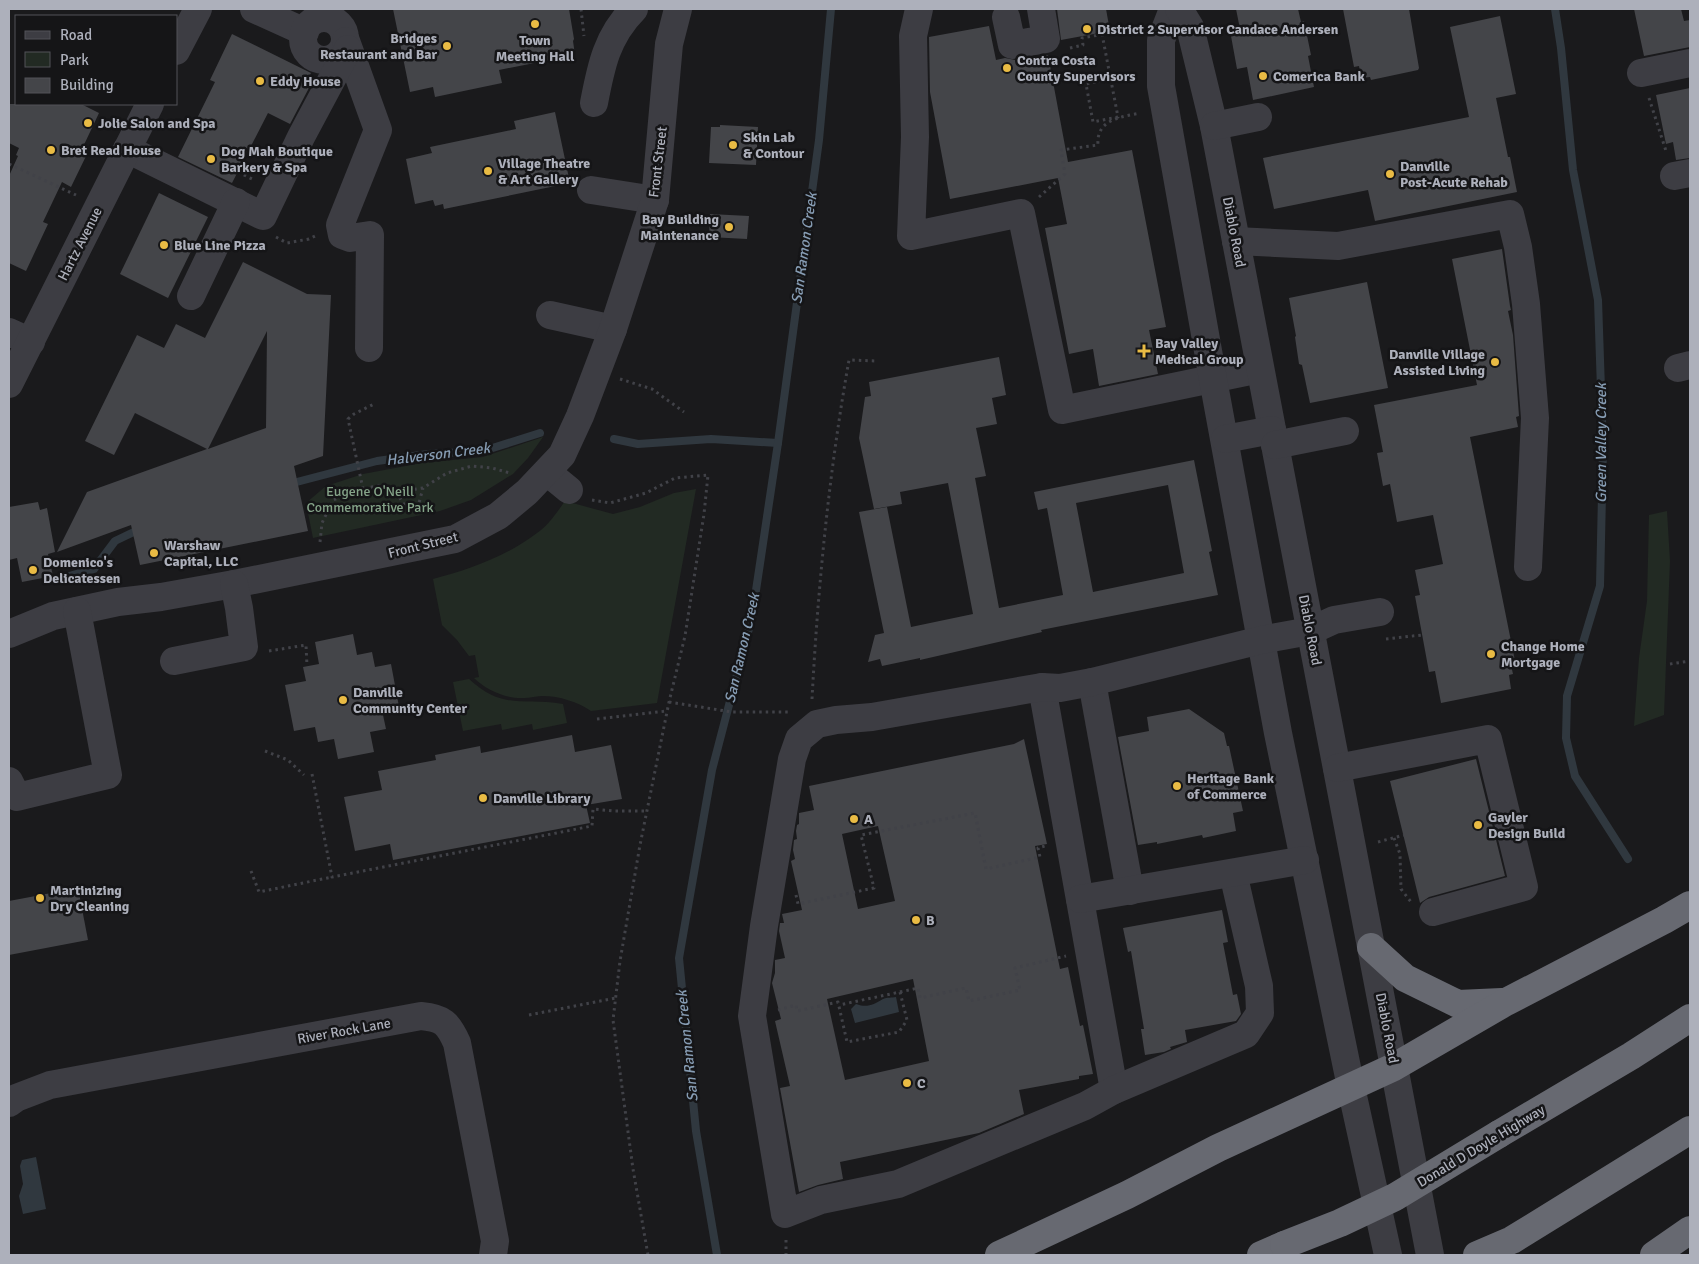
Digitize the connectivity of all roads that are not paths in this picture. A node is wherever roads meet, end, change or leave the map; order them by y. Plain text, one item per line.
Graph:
1 (198, 9) edge
2 (254, 9) edge
3 (634, 9) edge
4 (678, 9) edge
5 (919, 9) edge
6 (1041, 9) edge
7 (1173, 9) edge
8 (1179, 9) edge
9 (1006, 17) dead end
10 (343, 30) edge
11 (305, 32) junction
12 (178, 48) edge
13 (1690, 64) edge
14 (1641, 73) road end
15 (594, 103) dead end
16 (149, 105) edge
17 (1258, 117) dead end
18 (1214, 126) junction
19 (127, 149) junction
20 (591, 190) dead end
21 (654, 200) junction
22 (236, 202) junction
23 (1236, 241) junction
24 (191, 296) dead end
25 (550, 315) dead end
26 (613, 330) junction
27 (20, 337) edge
28 (369, 348) dead end
29 (1260, 369) junction
30 (1213, 379) junction
31 (9, 384) edge
32 (1345, 431) dead end
33 (1274, 437) junction
34 (1225, 439) junction
35 (547, 472) junction
36 (569, 490) road end
37 (1528, 567) dead end
38 (234, 584) junction
39 (77, 611) junction
40 (1380, 612) dead end
41 (1310, 631) junction
42 (9, 634) edge
43 (1261, 640) junction
44 (174, 661) dead end
45 (1092, 682) junction
46 (1042, 687) junction
47 (1337, 768) junction
48 (9, 781) edge
49 (1304, 860) junction
50 (1232, 873) junction
51 (1130, 891) junction
52 (1080, 899) junction
53 (1690, 905) edge
54 (1433, 912) dead end
55 (1372, 947) junction
56 (1506, 1002) junction
57 (1690, 1018) edge
58 (1394, 1067) junction
59 (1351, 1087) junction
60 (1114, 1090) junction
61 (9, 1103) edge
62 (1690, 1130) edge
63 (1690, 1230) edge
64 (1504, 1248) edge
65 (1272, 1250) edge
66 (493, 1255) edge
67 (999, 1255) edge
68 (1388, 1255) edge
69 (1430, 1255) edge
70 (1476, 1255) edge
71 (1654, 1255) edge

1 - 12 street
2 - 11 street
3 - 15 street
4 - 21 street, Front Street
5 - 30 street
6 - 9 street
7 - 30 street
8 - 18 street, Diablo Road
10 - 11 street
10 - 11 street
10 - 22 street
10 - 28 street
13 - 14 street
16 - 19 street, Hartz Avenue
17 - 18 street
18 - 23 street, Diablo Road
19 - 22 street
19 - 27 street, Hartz Avenue
20 - 21 street
21 - 26 street, Front Street
22 - 24 street
23 - 29 street, Diablo Road
23 - 37 street
25 - 26 street
26 - 35 street, Front Street
27 - 31 street, Hartz Avenue
29 - 30 street
29 - 33 street, Diablo Road
30 - 34 street
32 - 33 street
33 - 34 street
33 - 41 street, Diablo Road
34 - 43 street
35 - 36 street
35 - 38 street, Front Street
38 - 39 street, Front Street
38 - 44 street
39 - 42 street, Front Street
39 - 48 street
40 - 41 street
41 - 43 street
41 - 47 street, Diablo Road
43 - 45 street
43 - 49 street
45 - 46 street
45 - 51 street
46 - 52 street
46 - 60 street
47 - 54 street
47 - 55 street, Diablo Road
49 - 50 street
49 - 59 street
50 - 51 street
50 - 60 street
51 - 52 street
52 - 60 street
53 - 56 highway
55 - 56 highway
55 - 58 street, Diablo Road
56 - 58 highway
57 - 65 highway, Donald D Doyle Highway, bridge
58 - 59 highway
58 - 69 street, Diablo Road
59 - 67 highway
59 - 68 street
61 - 66 street, River Rock Lane
62 - 64 highway
63 - 71 highway
64 - 70 highway

